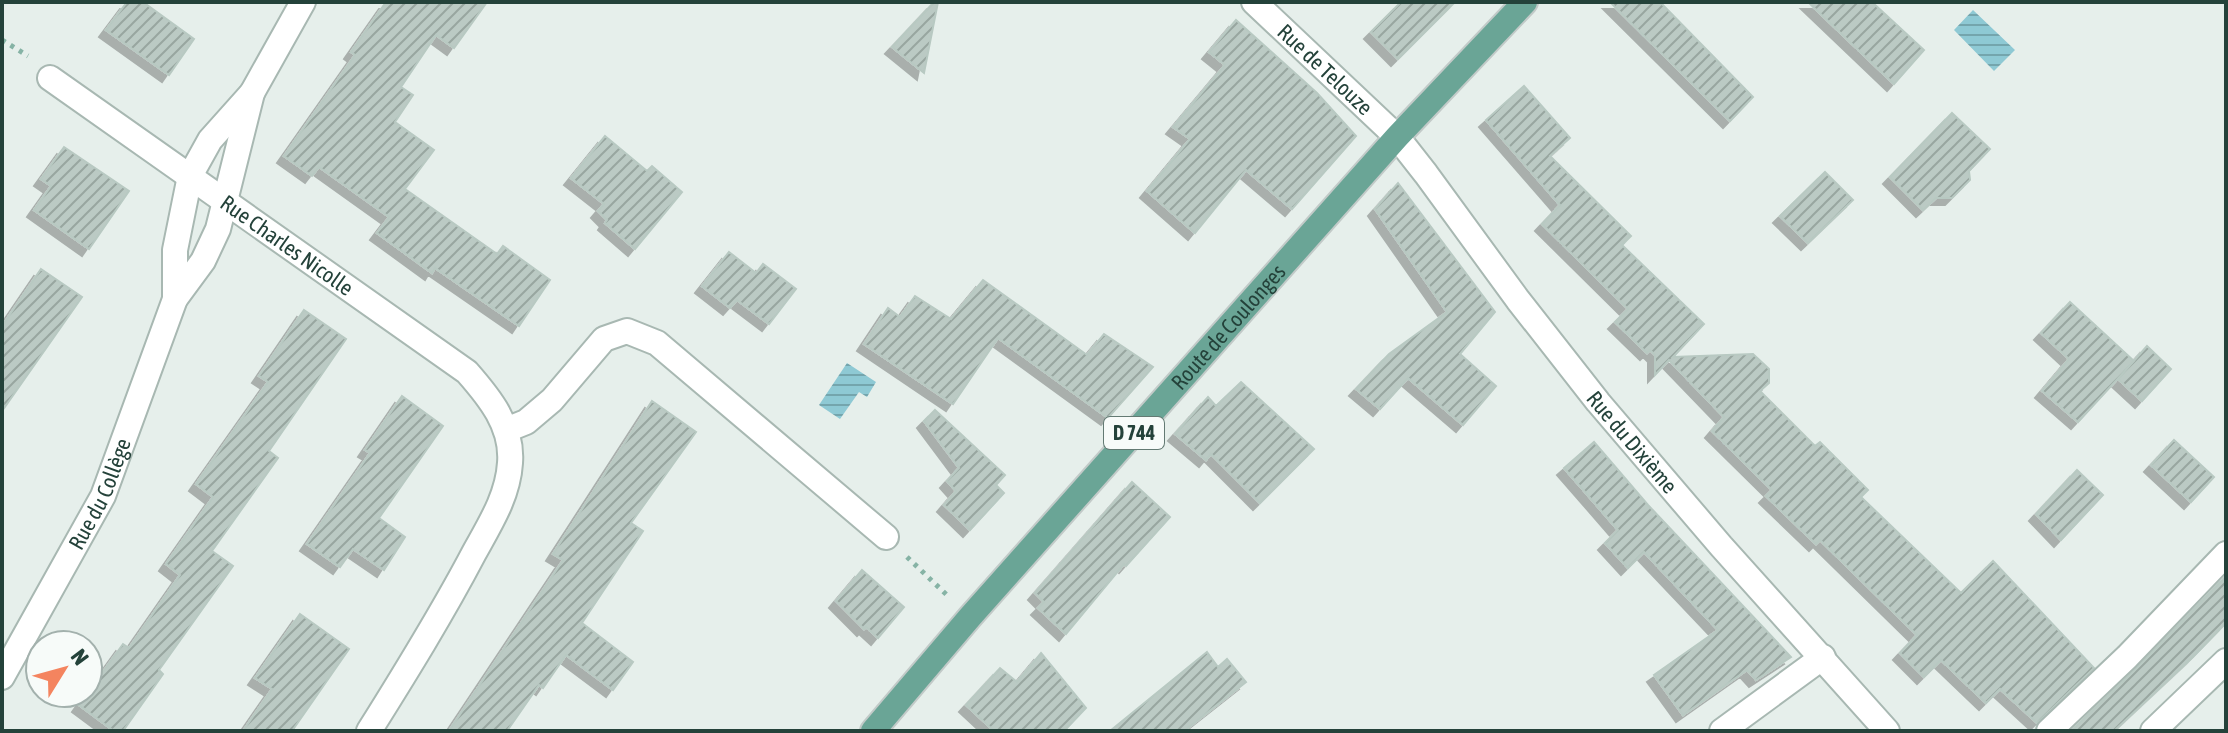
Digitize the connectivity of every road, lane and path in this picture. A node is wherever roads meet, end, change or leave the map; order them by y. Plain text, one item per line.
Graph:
1 (303, 2) edge
2 (1254, 2) edge
3 (1525, 2) edge
4 (50, 78) dead end
5 (252, 93) junction
6 (1397, 137) junction
7 (190, 176) junction
8 (226, 201) junction
9 (175, 299) junction
10 (506, 430) junction
11 (886, 537) joint
12 (2226, 554) edge
13 (970, 617) junction
14 (1823, 657) junction
15 (2226, 661) edge
16 (2, 677) edge
17 (369, 731) edge
18 (873, 731) edge
19 (1722, 731) edge
20 (1887, 731) edge
21 (2049, 731) edge
22 (2153, 731) edge

1 - 5 street, Rue du Collège
2 - 6 street, Rue de Telouze
3 - 6 main road, Route de Coulonges / D 744
4 - 7 street, Rue Charles Nicolle
5 - 7 street, Rue du Collège
5 - 8 street, Rue du Collège
6 - 13 main road, Route de Coulonges / D 744
6 - 14 street, Rue du Dixième
7 - 8 street, Rue Charles Nicolle
7 - 9 street, Rue du Collège
8 - 9 street, Rue du Collège
8 - 10 street, Rue Charles Nicolle
9 - 16 street, Rue du Collège
10 - 11 street
10 - 17 street, Rue Charles Nicolle
11 - 13 path
12 - 21 street
13 - 18 main road, Route de Coulonges / D 744
14 - 19 street
14 - 20 street, Rue du Dixième
15 - 22 street

